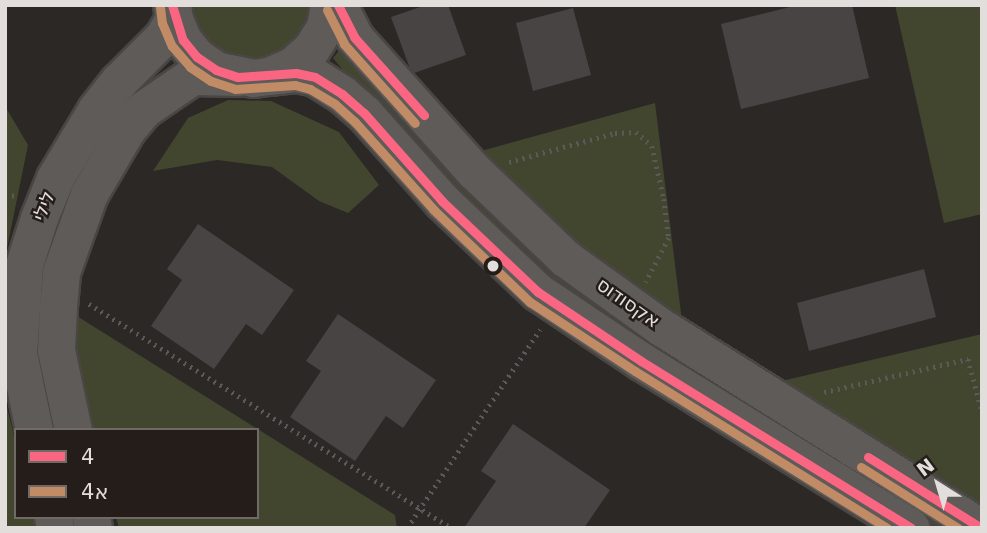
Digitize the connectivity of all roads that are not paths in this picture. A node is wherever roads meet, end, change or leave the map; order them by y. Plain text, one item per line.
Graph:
1 (329, 5) edge
2 (338, 5) edge
3 (173, 12) edge
4 (253, 76) junction
5 (34, 428) edge
6 (73, 428) edge
7 (911, 528) edge
8 (981, 528) edge

1 - 4 street
2 - 8 street, אקסודוס
3 - 4 street
3 - 5 street, לילי
4 - 6 street, לילי
4 - 7 street

